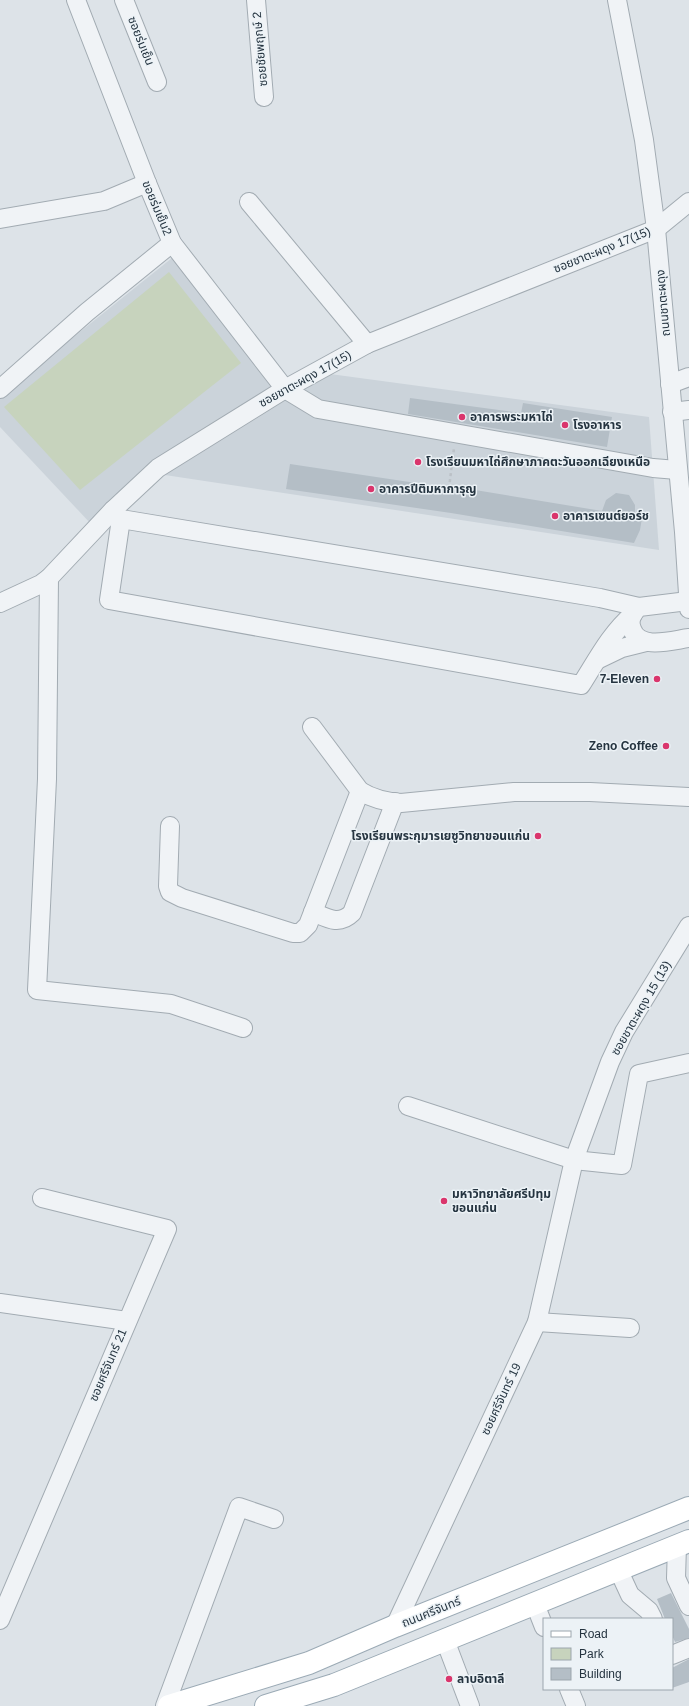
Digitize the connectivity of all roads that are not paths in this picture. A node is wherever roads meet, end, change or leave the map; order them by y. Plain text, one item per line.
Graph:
1 (76, 0) edge
2 (124, 0) edge
3 (256, 0) edge
4 (617, 0) edge
5 (157, 82) dead end
6 (264, 97) dead end
7 (147, 183) junction
8 (249, 202) dead end
9 (689, 202) edge
10 (0, 219) edge
11 (656, 229) junction
12 (172, 243) junction
13 (367, 344) junction
14 (689, 377) edge
15 (670, 384) junction
16 (0, 389) edge
17 (285, 389) junction
18 (680, 411) edge
19 (682, 444) edge
20 (677, 470) junction
21 (117, 514) junction
22 (686, 532) edge
23 (49, 578) junction
24 (0, 603) edge
25 (689, 605) edge
26 (636, 610) junction
27 (689, 638) edge
28 (646, 642) junction
29 (597, 660) junction
30 (312, 727) dead end
31 (360, 791) junction
32 (689, 797) edge
33 (395, 802) junction
34 (170, 826) dead end
35 (313, 912) junction
36 (689, 926) edge
37 (244, 1028) dead end
38 (689, 1062) edge
39 (408, 1106) dead end
40 (574, 1160) junction
41 (42, 1198) dead end
42 (0, 1303) edge
43 (127, 1322) junction
44 (538, 1322) junction
45 (630, 1328) dead end
46 (689, 1508) edge
47 (274, 1519) dead end
48 (683, 1544) edge
49 (618, 1569) junction
50 (535, 1604) junction
51 (689, 1606) edge
52 (652, 1618) edge
53 (0, 1620) edge
54 (543, 1624) edge
55 (395, 1626) junction
56 (445, 1640) junction
57 (689, 1648) edge
58 (673, 1655) edge
59 (299, 1665) junction
60 (569, 1690) edge
61 (300, 1701) edge
62 (165, 1706) edge
63 (169, 1706) edge
64 (266, 1706) edge
65 (470, 1706) edge
66 (576, 1706) edge

1 - 7 street, ขอยร่มเย็น2
2 - 5 street, ซอยร่มเย็น
3 - 6 street, ซอยชัยพฤกษ์ 2
4 - 11 street, ถนนชาตะผดุง
7 - 10 street
7 - 12 street, ขอยร่มเย็น2
8 - 13 street
9 - 11 street, ซอยชาตะผดุง 17(15)
11 - 13 street, ซอยชาตะผดุง 17(15)
11 - 15 street, ถนนชาตะผดุง
12 - 16 street
12 - 17 street, ขอยร่มเย็น2
13 - 17 street, ซอยชาตะผดุง 17(15)
14 - 15 street
15 - 18 street, ถนนชาตะผดุง
17 - 20 street, ขอยร่มเย็น2
17 - 21 street, ซอยชาตะผดุง 17(15)
18 - 19 street, ถนนชาตะผดุง
19 - 20 street, ถนนชาตะผดุง
20 - 22 street, ถนนชาตะผดุง
21 - 23 street, ซอยชาตะผดุง 17(15)
21 - 26 street
21 - 29 street
22 - 25 street, ถนนชาตะผดุง
23 - 24 street, ซอยชาตะผดุง 17(15)
23 - 37 street
25 - 26 street
26 - 28 street
26 - 29 street
27 - 28 street
28 - 29 street
30 - 31 street
31 - 33 street
31 - 35 street
32 - 33 street
33 - 35 street
34 - 35 street
36 - 40 street, ซอยชาตะผดุง 15 (13)
38 - 40 street
39 - 40 street
40 - 44 street, ซอยศรีจันทร์ 19
41 - 43 street, ซอยศรีจันทร์ 21
42 - 43 street
43 - 53 street, ซอยศรีจันทร์ 21
44 - 45 street
44 - 55 street, ซอยศรีจันทร์ 19
46 - 55 main road, ถนนศรีจันทร์
47 - 62 street
48 - 49 main road
48 - 51 street
49 - 50 main road
49 - 52 street
50 - 54 street
50 - 56 main road
55 - 59 main road, ถนนศรีจันทร์
56 - 61 main road
56 - 65 street
57 - 58 street
59 - 61 main road
59 - 63 main road, ถนนศรีจันทร์
60 - 66 street
61 - 64 main road

